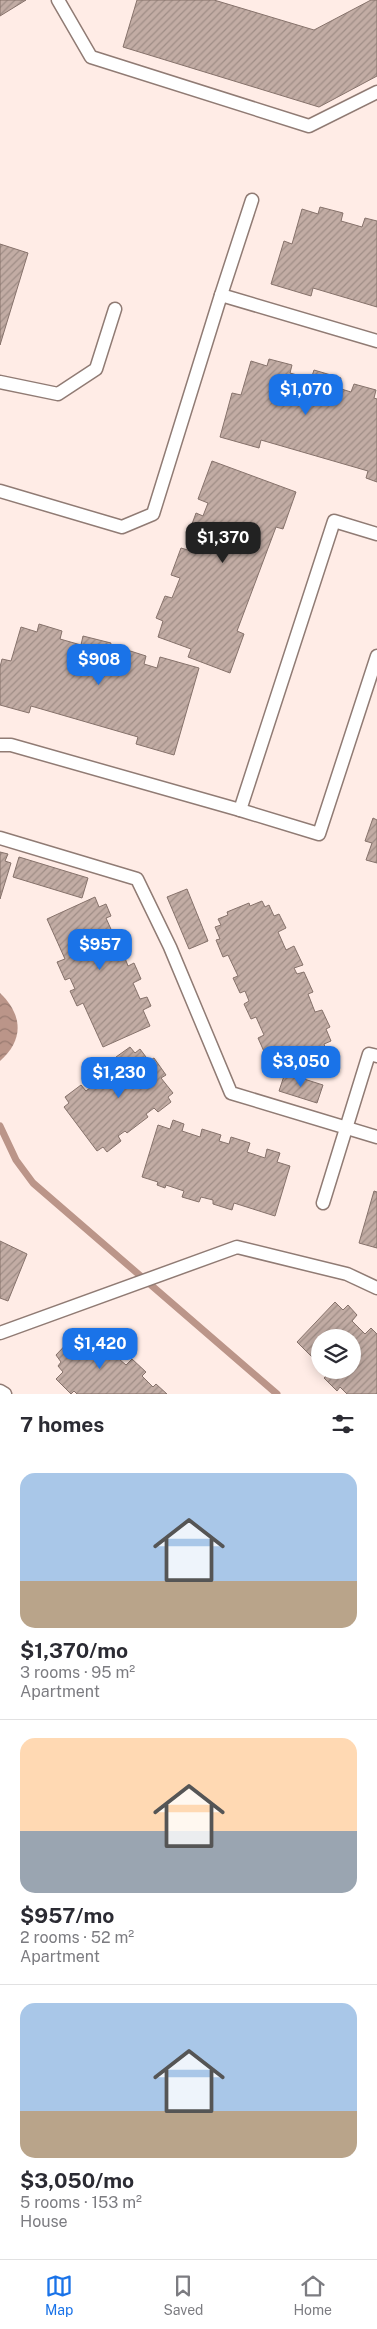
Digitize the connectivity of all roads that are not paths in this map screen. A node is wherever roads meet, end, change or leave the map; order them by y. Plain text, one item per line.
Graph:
1 (58, 0) edge
2 (377, 92) edge
3 (252, 200) dead end
4 (221, 295) junction
5 (115, 309) dead end
6 (377, 341) edge
7 (0, 382) edge
8 (0, 491) edge
9 (377, 534) edge
10 (377, 656) edge
11 (0, 745) edge
12 (240, 810) junction
13 (0, 838) edge
14 (377, 1056) edge
15 (345, 1128) junction
16 (377, 1137) edge
17 (323, 1203) dead end
18 (377, 1288) edge
19 (0, 1333) edge
20 (0, 1391) edge
21 (5, 1394) edge

1 - 2 lane
3 - 4 lane
4 - 6 lane
4 - 8 lane
5 - 7 lane
9 - 12 lane
10 - 12 lane
11 - 12 lane
13 - 15 lane
14 - 15 lane
15 - 16 lane
15 - 17 lane
18 - 19 lane
20 - 21 lane

